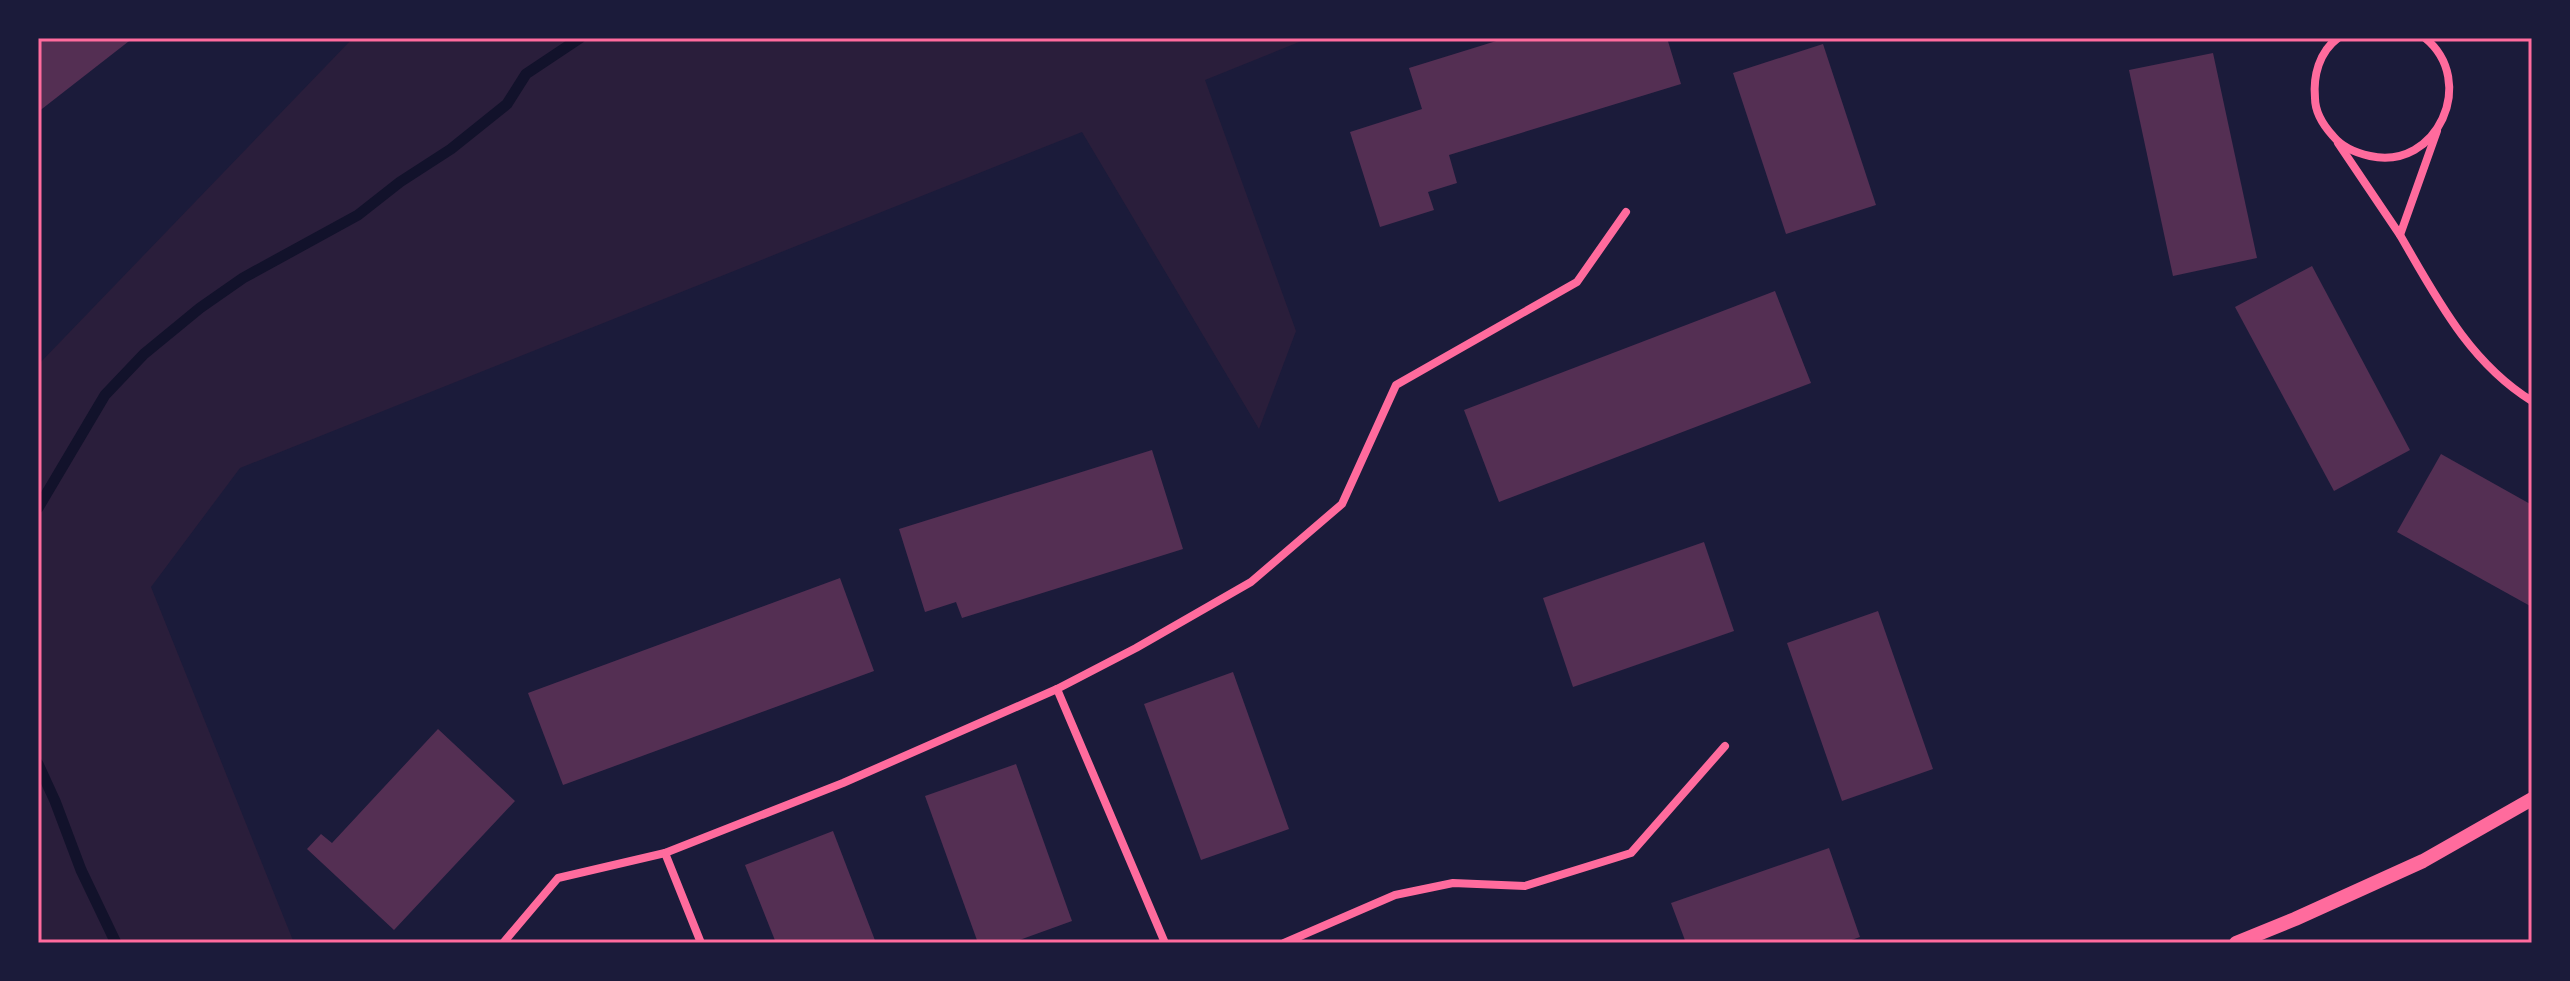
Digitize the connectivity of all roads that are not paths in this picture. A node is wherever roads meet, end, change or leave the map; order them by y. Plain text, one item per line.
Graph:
1 (2338, 38) edge
2 (2425, 38) edge
3 (2438, 129) junction
4 (2335, 139) junction
5 (1626, 212) dead end
6 (2400, 235) junction
7 (2532, 401) edge
8 (1057, 689) junction
9 (1725, 746) dead end
10 (2532, 799) edge
11 (665, 853) junction
12 (503, 943) edge
13 (701, 943) edge
14 (1165, 943) edge
15 (1284, 943) edge
16 (2236, 943) edge

1 - 4 street
2 - 3 street
3 - 4 street
3 - 6 street
4 - 6 street
5 - 8 street
6 - 7 street
8 - 11 street
8 - 14 street
9 - 15 street
10 - 16 street
11 - 12 street
11 - 13 street

